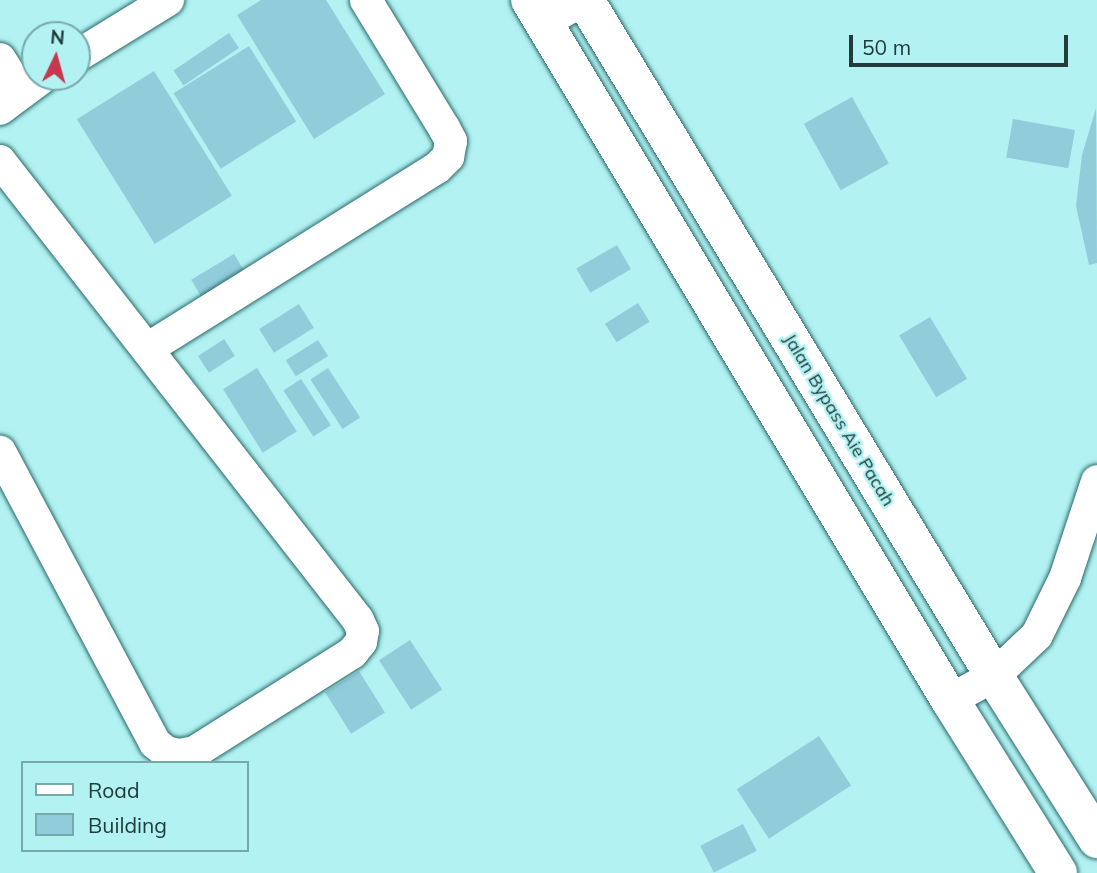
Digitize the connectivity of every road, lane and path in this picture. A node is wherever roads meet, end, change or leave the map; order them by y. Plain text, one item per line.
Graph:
1 (168, 0) edge
2 (366, 0) edge
3 (584, 0) edge
4 (537, 12) edge
5 (91, 47) edge
6 (0, 59) edge
7 (21, 93) edge
8 (0, 161) edge
9 (147, 349) junction
10 (0, 452) edge
11 (1097, 481) edge
12 (994, 676) junction
13 (950, 700) junction
14 (1097, 839) edge
15 (1058, 873) edge

1 - 5 lane
2 - 9 lane
3 - 4 lane
3 - 12 highway, Jalan Bypass Aie Pacah
4 - 13 highway
6 - 7 lane
8 - 9 lane
9 - 10 lane
11 - 12 lane
12 - 13 lane
12 - 14 highway, Jalan Bypass Aie Pacah
13 - 15 highway

